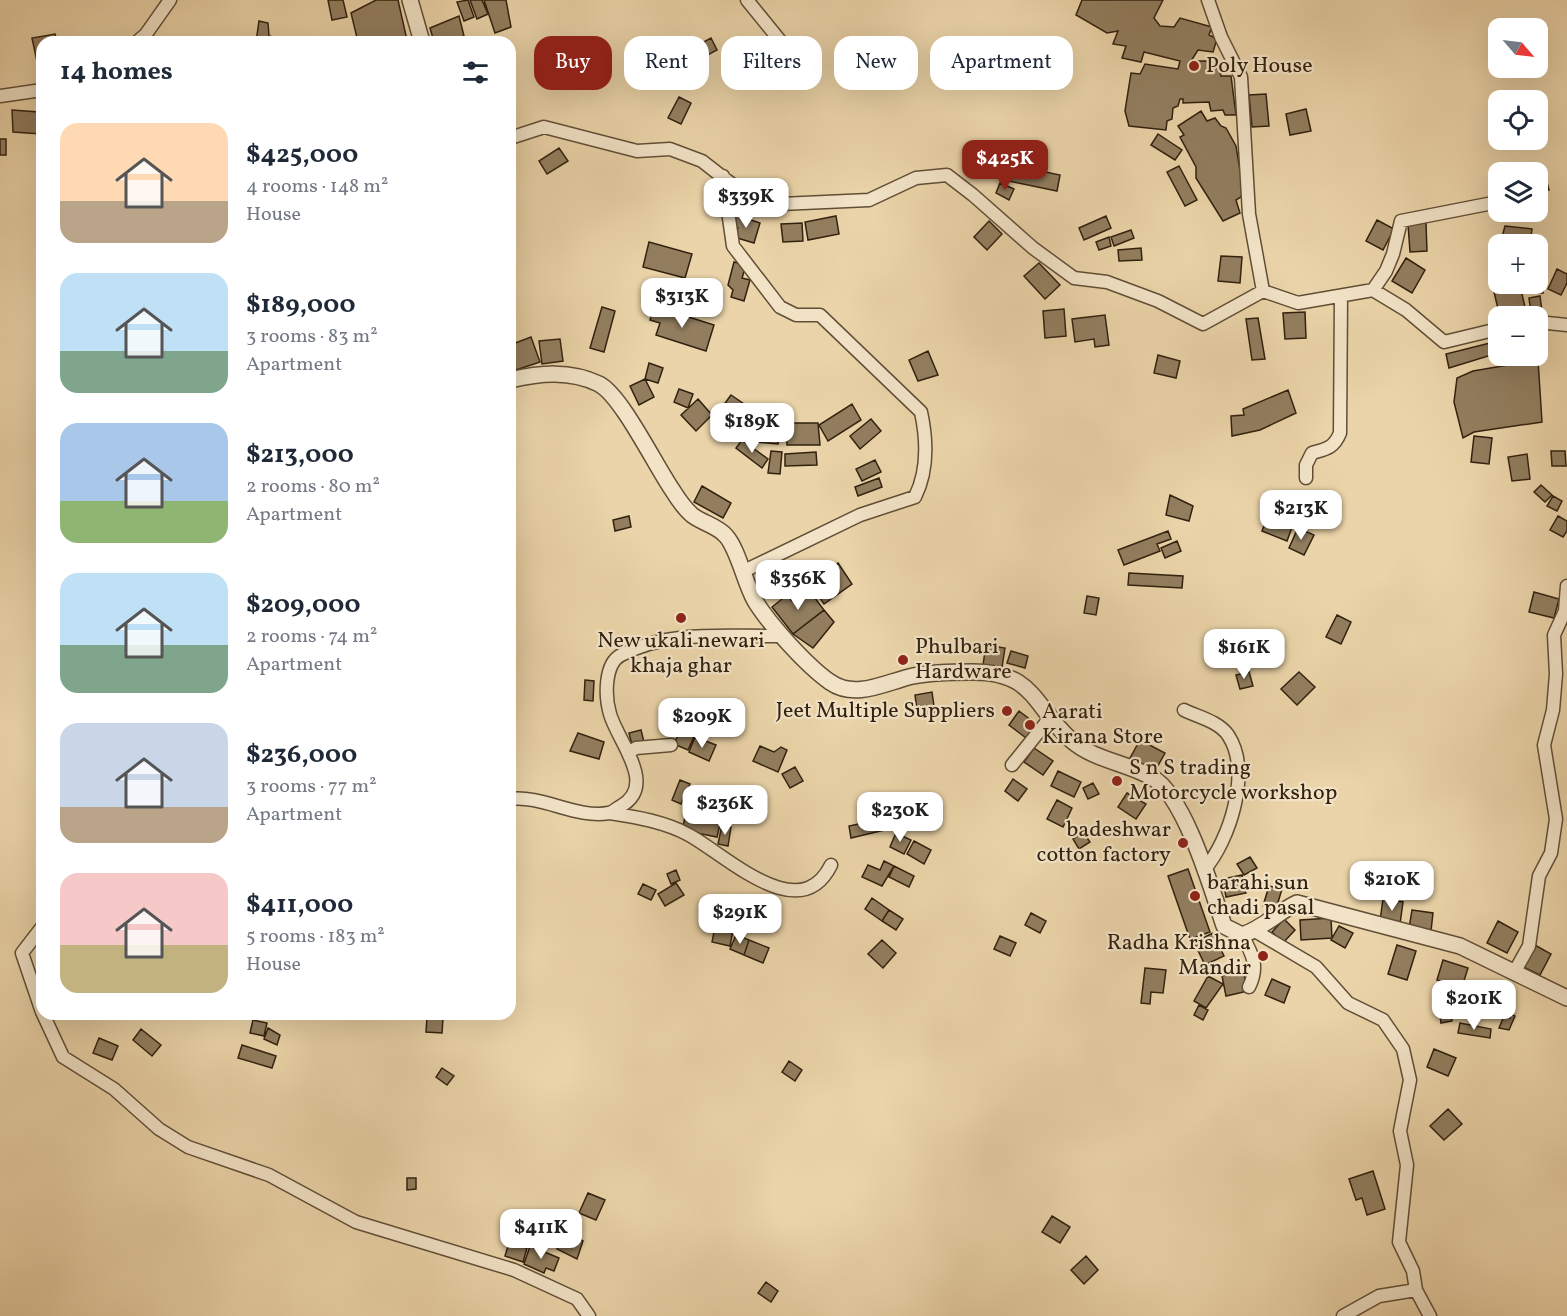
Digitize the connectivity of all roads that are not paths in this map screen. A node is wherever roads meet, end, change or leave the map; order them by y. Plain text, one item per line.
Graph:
1 (170, 0) edge
2 (410, 0) edge
3 (747, 0) edge
4 (1208, 0) edge
5 (144, 36) edge
6 (420, 36) edge
7 (776, 36) edge
8 (36, 91) edge
9 (0, 96) edge
10 (516, 136) edge
11 (723, 176) junction
12 (1488, 204) edge
13 (1373, 290) junction
14 (1263, 291) junction
15 (1341, 296) junction
16 (1548, 323) edge
17 (1567, 326) edge
18 (1488, 331) edge
19 (516, 379) edge
20 (1306, 478) dead end
21 (742, 572) junction
22 (1567, 586) edge
23 (783, 636) junction
24 (1184, 710) dead end
25 (1049, 719) junction
26 (671, 746) dead end
27 (628, 753) junction
28 (1012, 765) dead end
29 (516, 800) edge
30 (610, 813) junction
31 (831, 865) dead end
32 (1204, 870) junction
33 (1249, 933) junction
34 (36, 935) edge
35 (1515, 971) junction
36 (1249, 987) dead end
37 (36, 995) edge
38 (1567, 999) edge
39 (45, 1020) edge
40 (1416, 1290) junction
41 (589, 1316) edge
42 (1343, 1316) edge
43 (1430, 1316) edge

1 - 5 street
2 - 6 street
3 - 7 street
4 - 14 street
8 - 9 street
10 - 11 street
11 - 14 street
11 - 21 street
12 - 13 street
13 - 15 street
13 - 18 street
14 - 15 street
15 - 20 street
16 - 17 street
19 - 21 street
21 - 23 street
22 - 35 street
23 - 25 street
23 - 27 street
24 - 32 street
25 - 28 street
25 - 32 street
26 - 27 street
27 - 30 street
29 - 30 street
30 - 31 street
32 - 33 street
33 - 35 street
33 - 36 street
33 - 40 street
34 - 37 street
35 - 38 street
39 - 41 street
40 - 42 street
40 - 43 street

